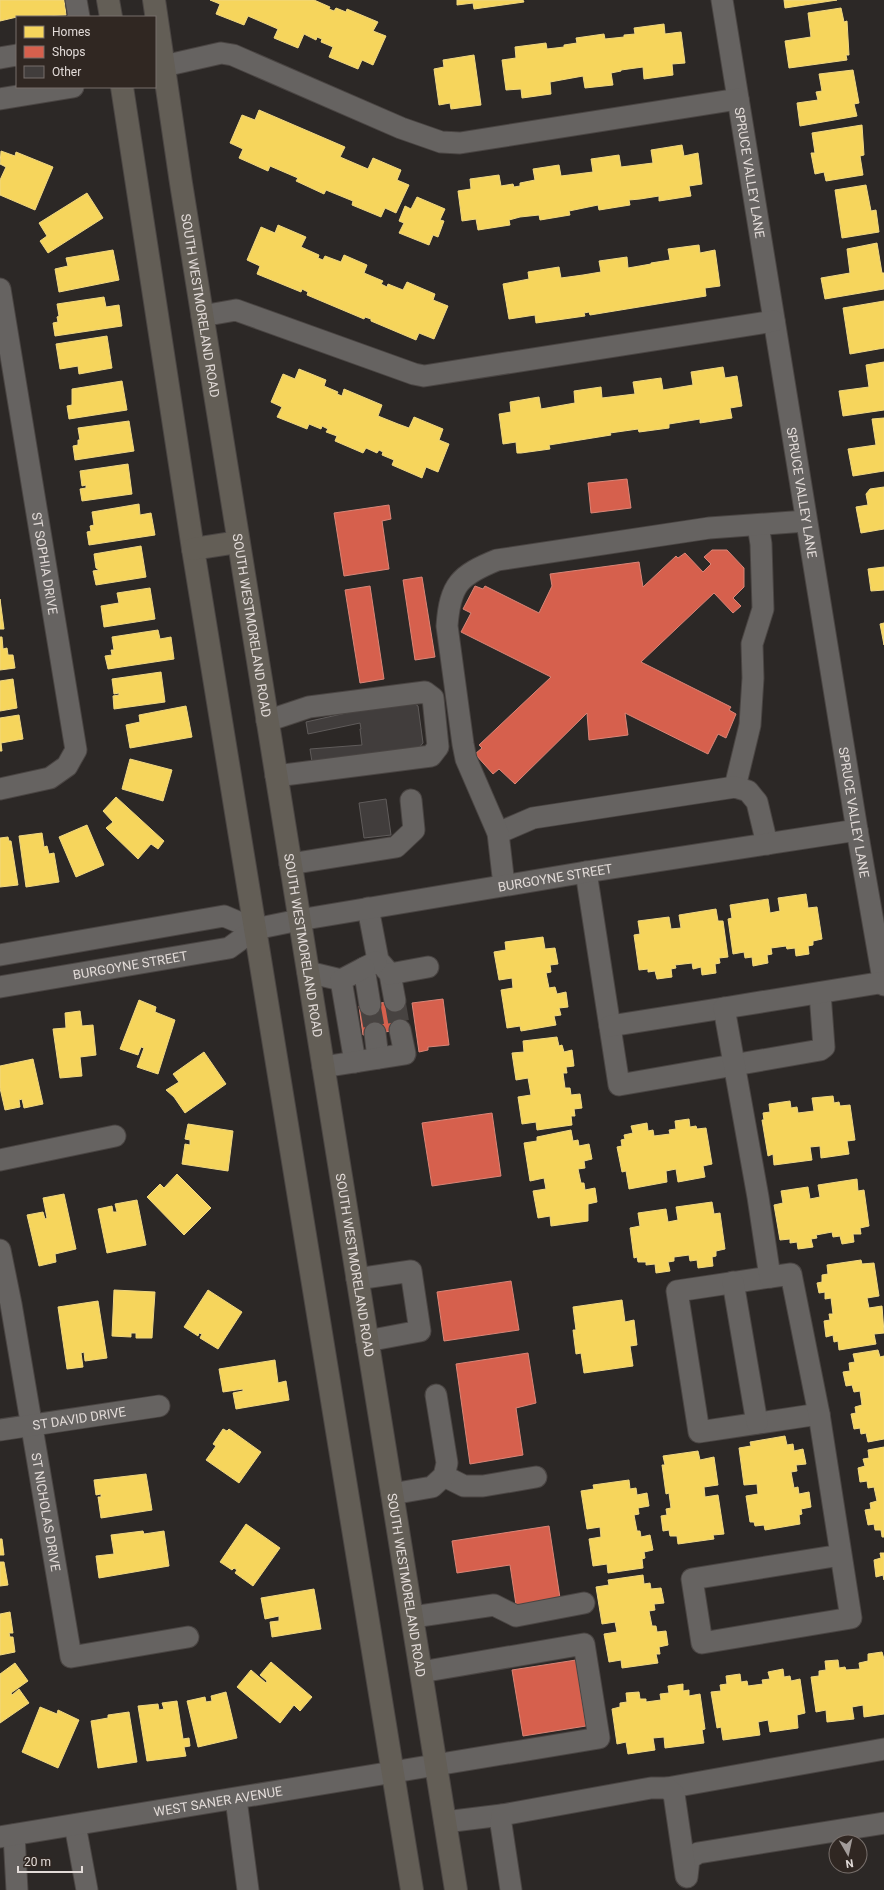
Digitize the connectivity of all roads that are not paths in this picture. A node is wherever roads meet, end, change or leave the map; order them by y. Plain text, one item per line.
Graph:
1 (76, 0) edge
2 (108, 0) edge
3 (154, 0) edge
4 (722, 0) edge
5 (79, 16) edge
6 (111, 16) edge
7 (155, 16) edge
8 (156, 26) edge
9 (16, 56) edge
10 (0, 58) edge
11 (159, 66) edge
12 (67, 88) edge
13 (122, 88) edge
14 (0, 99) edge
15 (738, 99) junction
16 (0, 289) edge
17 (202, 316) junction
18 (774, 321) junction
19 (806, 521) junction
20 (758, 525) junction
21 (238, 542) junction
22 (194, 549) junction
23 (267, 721) junction
24 (276, 776) junction
25 (735, 787) junction
26 (0, 788) edge
27 (411, 800) dead end
28 (857, 830) junction
29 (498, 833) junction
30 (767, 844) junction
31 (290, 864) junction
32 (586, 872) junction
33 (504, 885) junction
34 (368, 908) junction
35 (300, 920) junction
36 (255, 929) junction
37 (0, 955) edge
38 (377, 967) junction
39 (428, 967) dead end
40 (308, 972) junction
41 (341, 980) junction
42 (884, 984) edge
43 (0, 987) edge
44 (820, 993) junction
45 (395, 1001) tunnel mouth
46 (370, 1005) tunnel mouth
47 (724, 1008) junction
48 (610, 1026) junction
49 (400, 1030) tunnel mouth
50 (375, 1034) tunnel mouth
51 (378, 1058) junction
52 (355, 1062) junction
53 (734, 1064) junction
54 (323, 1067) junction
55 (115, 1136) dead end
56 (0, 1160) edge
57 (0, 1250) edge
58 (770, 1276) junction
59 (357, 1279) junction
60 (733, 1282) junction
61 (367, 1341) junction
62 (436, 1396) dead end
63 (159, 1406) dead end
64 (819, 1414) junction
65 (757, 1423) junction
66 (31, 1425) junction
67 (0, 1430) edge
68 (444, 1476) junction
69 (536, 1477) dead end
70 (392, 1494) junction
71 (841, 1555) junction
72 (584, 1603) dead end
73 (413, 1617) junction
74 (188, 1637) dead end
75 (421, 1672) junction
76 (884, 1749) edge
77 (436, 1765) junction
78 (392, 1773) junction
79 (667, 1788) junction
80 (236, 1799) junction
81 (502, 1815) junction
82 (445, 1822) junction
83 (884, 1822) edge
84 (75, 1825) junction
85 (7, 1836) edge
86 (687, 1883) edge
87 (17, 1890) edge
88 (87, 1890) edge
89 (248, 1890) edge
90 (412, 1890) edge
91 (456, 1890) edge
92 (511, 1890) edge

1 - 5 street
2 - 6 main road
3 - 7 main road, SOUTH WESTMORELAND ROAD
4 - 15 street, SPRUCE VALLEY LANE
8 - 11 main road, SOUTH WESTMORELAND ROAD
9 - 10 street
11 - 15 street
11 - 17 main road, SOUTH WESTMORELAND ROAD
12 - 14 street
13 - 22 main road
15 - 18 street, SPRUCE VALLEY LANE
16 - 26 street, ST SOPHIA DRIVE
17 - 18 street
17 - 21 main road, SOUTH WESTMORELAND ROAD
18 - 19 street, SPRUCE VALLEY LANE
19 - 20 street
19 - 28 street, SPRUCE VALLEY LANE
20 - 25 street
20 - 29 street
21 - 22 main road
21 - 23 main road, SOUTH WESTMORELAND ROAD
22 - 36 main road
23 - 24 main road, SOUTH WESTMORELAND ROAD
23 - 24 street
24 - 31 main road, SOUTH WESTMORELAND ROAD
25 - 29 street
25 - 30 street
27 - 31 street
28 - 30 street, BURGOYNE STREET
28 - 42 street, SPRUCE VALLEY LANE
29 - 33 street
30 - 32 street, BURGOYNE STREET
31 - 35 main road, SOUTH WESTMORELAND ROAD
32 - 33 street, BURGOYNE STREET
32 - 48 street
33 - 34 street, BURGOYNE STREET
34 - 35 street, BURGOYNE STREET
34 - 38 street
35 - 36 street, BURGOYNE STREET
35 - 40 main road, SOUTH WESTMORELAND ROAD
36 - 37 street
36 - 43 street, BURGOYNE STREET
36 - 78 main road
38 - 39 street
38 - 41 street
38 - 45 street
38 - 46 street
40 - 41 street
40 - 54 main road, SOUTH WESTMORELAND ROAD
41 - 52 street
42 - 44 street
44 - 47 street
44 - 53 street
47 - 48 street
47 - 53 street
48 - 53 street
49 - 51 street
50 - 51 street
51 - 52 street
52 - 54 street
53 - 58 street
54 - 59 main road, SOUTH WESTMORELAND ROAD
55 - 56 street
57 - 66 street, ST NICHOLAS DRIVE
58 - 60 street
58 - 64 street
59 - 61 main road, SOUTH WESTMORELAND ROAD
59 - 61 street
60 - 65 street
60 - 65 street
61 - 70 main road, SOUTH WESTMORELAND ROAD
62 - 68 street
63 - 66 street, ST DAVID DRIVE
64 - 65 street
64 - 71 street
66 - 67 street, ST DAVID DRIVE
66 - 74 street, ST NICHOLAS DRIVE
68 - 69 street
68 - 70 street
70 - 73 main road, SOUTH WESTMORELAND ROAD
71 - 71 street
72 - 73 street
73 - 75 main road, SOUTH WESTMORELAND ROAD
75 - 77 main road, SOUTH WESTMORELAND ROAD
75 - 77 street, WEST SANER AVENUE
76 - 79 street
77 - 78 street, WEST SANER AVENUE
77 - 82 main road, SOUTH WESTMORELAND ROAD
78 - 80 street, WEST SANER AVENUE
78 - 90 main road
79 - 81 street
79 - 86 street
80 - 84 street, WEST SANER AVENUE
80 - 89 street
81 - 82 street
81 - 92 street
82 - 91 main road, SOUTH WESTMORELAND ROAD
83 - 86 street
84 - 85 street, WEST SANER AVENUE
84 - 88 street
85 - 87 street

